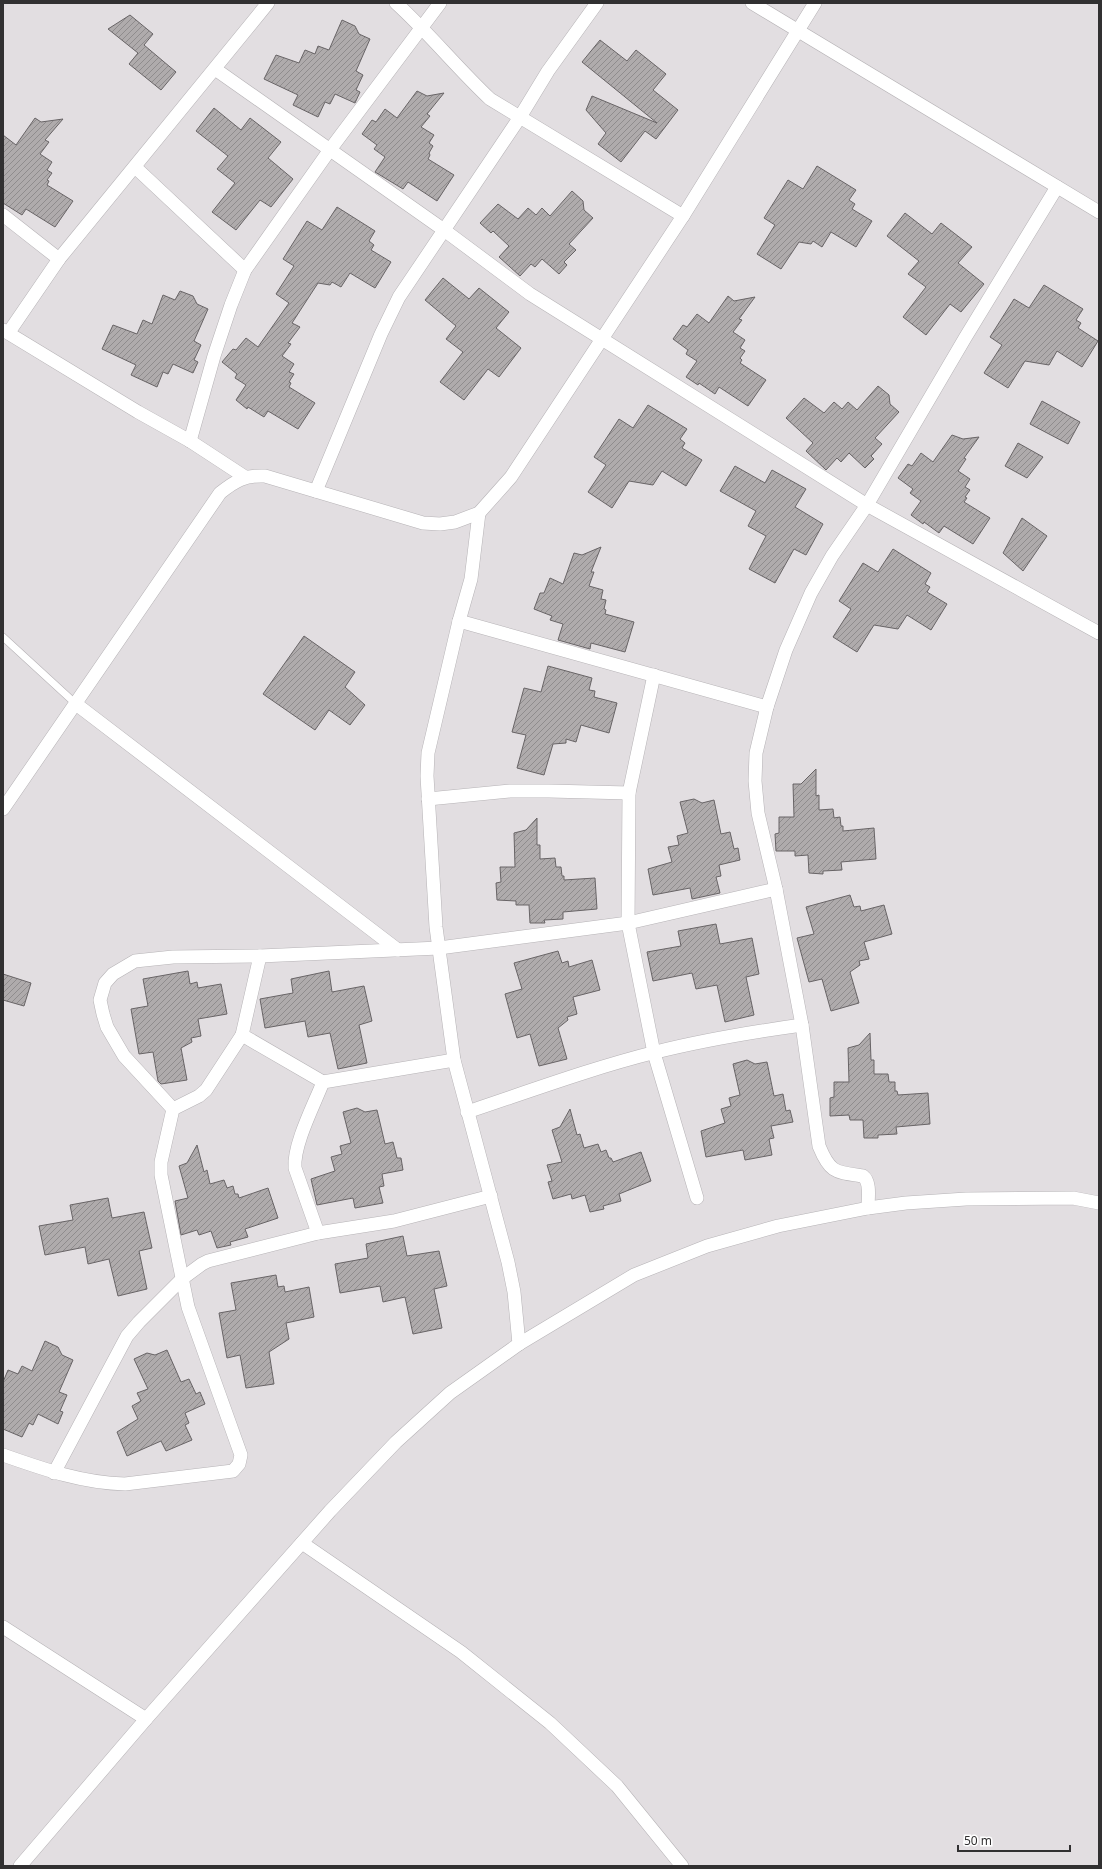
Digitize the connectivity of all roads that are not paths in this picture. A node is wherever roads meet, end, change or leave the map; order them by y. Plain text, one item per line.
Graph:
1 (268, 3) edge
2 (396, 3) edge
3 (440, 3) edge
4 (597, 3) edge
5 (752, 3) edge
6 (815, 3) edge
7 (422, 26) junction
8 (798, 30) junction
9 (214, 69) junction
10 (520, 118) junction
11 (329, 151) junction
12 (135, 167) junction
13 (1057, 187) junction
14 (1099, 212) edge
15 (3, 215) edge
16 (683, 216) junction
17 (444, 230) junction
18 (59, 259) junction
19 (245, 270) junction
20 (6, 331) edge
21 (602, 339) junction
22 (190, 441) junction
23 (245, 476) junction
24 (316, 490) junction
25 (867, 505) junction
26 (479, 513) junction
27 (459, 621) junction
28 (1099, 633) edge
29 (3, 637) edge
30 (654, 675) junction
31 (76, 704) junction
32 (767, 708) junction
33 (630, 793) junction
34 (428, 799) junction
35 (3, 809) edge
36 (776, 889) junction
37 (628, 922) junction
38 (440, 948) junction
39 (398, 950) junction
40 (260, 956) junction
41 (802, 1025) junction
42 (242, 1035) junction
43 (654, 1052) junction
44 (454, 1060) junction
45 (323, 1082) junction
46 (173, 1109) junction
47 (468, 1112) junction
48 (491, 1196) junction
49 (697, 1198) dead end
50 (1099, 1202) edge
51 (868, 1208) junction
52 (318, 1233) junction
53 (183, 1278) junction
54 (519, 1344) junction
55 (3, 1455) edge
56 (54, 1473) junction
57 (302, 1543) junction
58 (3, 1627) edge
59 (146, 1719) junction
60 (20, 1866) edge
61 (682, 1866) edge

1 - 9 street
2 - 7 street
3 - 7 street
4 - 10 street
5 - 8 street
6 - 8 street
7 - 10 street
7 - 11 street
8 - 13 street
8 - 16 street
9 - 11 street
9 - 12 street
10 - 16 street
10 - 17 street
11 - 17 street
11 - 19 street
12 - 18 street
12 - 19 street
13 - 14 street
13 - 25 street
15 - 18 street
16 - 21 street
17 - 21 street
17 - 24 street
18 - 20 street
19 - 22 street
20 - 22 street
21 - 25 street
21 - 26 street
22 - 23 street
23 - 24 street
23 - 31 street
24 - 26 street
25 - 28 street
25 - 32 street
26 - 27 street
27 - 30 street
27 - 34 street
29 - 31 lane
30 - 32 street
30 - 33 street
31 - 35 street
31 - 39 street
32 - 36 street
33 - 34 street
33 - 37 street
34 - 38 street
36 - 37 street
36 - 41 street
37 - 38 street
37 - 43 street
38 - 39 street
38 - 44 street
39 - 40 street
40 - 42 street
40 - 46 street
41 - 43 street
41 - 51 street
42 - 45 street
42 - 46 street
43 - 47 street
43 - 49 street
44 - 45 street
44 - 47 street
45 - 52 street
46 - 53 street
47 - 48 street
48 - 52 street
48 - 54 street
50 - 51 street
51 - 54 street
52 - 53 street
53 - 56 street
53 - 56 street
54 - 57 street
55 - 56 street
57 - 59 street
57 - 61 street
58 - 59 street
59 - 60 street

